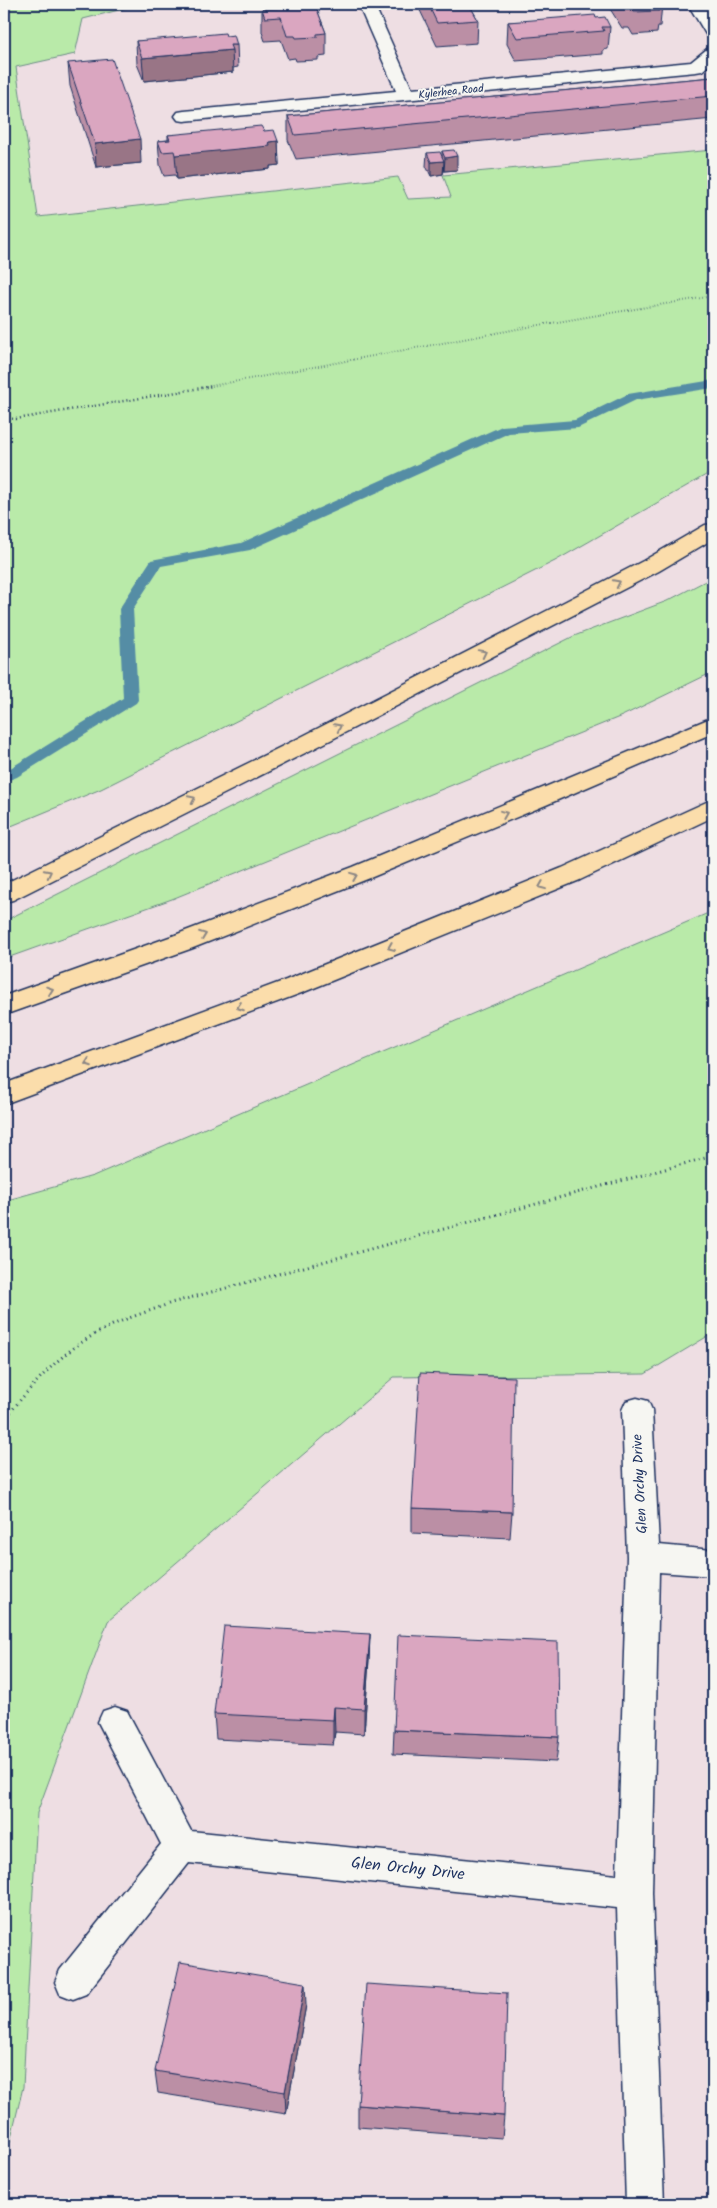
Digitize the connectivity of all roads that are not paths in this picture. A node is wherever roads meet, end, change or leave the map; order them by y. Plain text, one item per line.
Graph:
1 (366, 4) edge
2 (696, 4) edge
3 (713, 32) edge
4 (713, 53) edge
5 (407, 96) junction
6 (177, 99) dead end
7 (184, 116) junction
8 (190, 134) edge
9 (713, 530) edge
10 (713, 724) edge
11 (713, 807) edge
12 (713, 818) edge
13 (571, 874) junction
14 (4, 894) edge
15 (4, 1006) edge
16 (4, 1094) edge
17 (637, 1410) dead end
18 (643, 1557) junction
19 (713, 1563) edge
20 (115, 1722) dead end
21 (181, 1846) junction
22 (634, 1893) junction
23 (73, 1982) dead end
24 (645, 2204) edge

1 - 5 street
2 - 3 street
4 - 5 street, Kylerhea Road
5 - 7 street, Kylerhea Road
6 - 7 street
7 - 8 street
14 -> 9 highway
15 -> 10 highway
11 - 13 highway
12 - 13 highway
13 -> 16 highway
17 - 18 street, Glen Orchy Drive
18 - 19 street
18 - 22 street, Glen Orchy Drive
20 - 21 street
21 - 22 street, Glen Orchy Drive
21 - 23 street
22 - 24 street, Glen Orchy Drive

